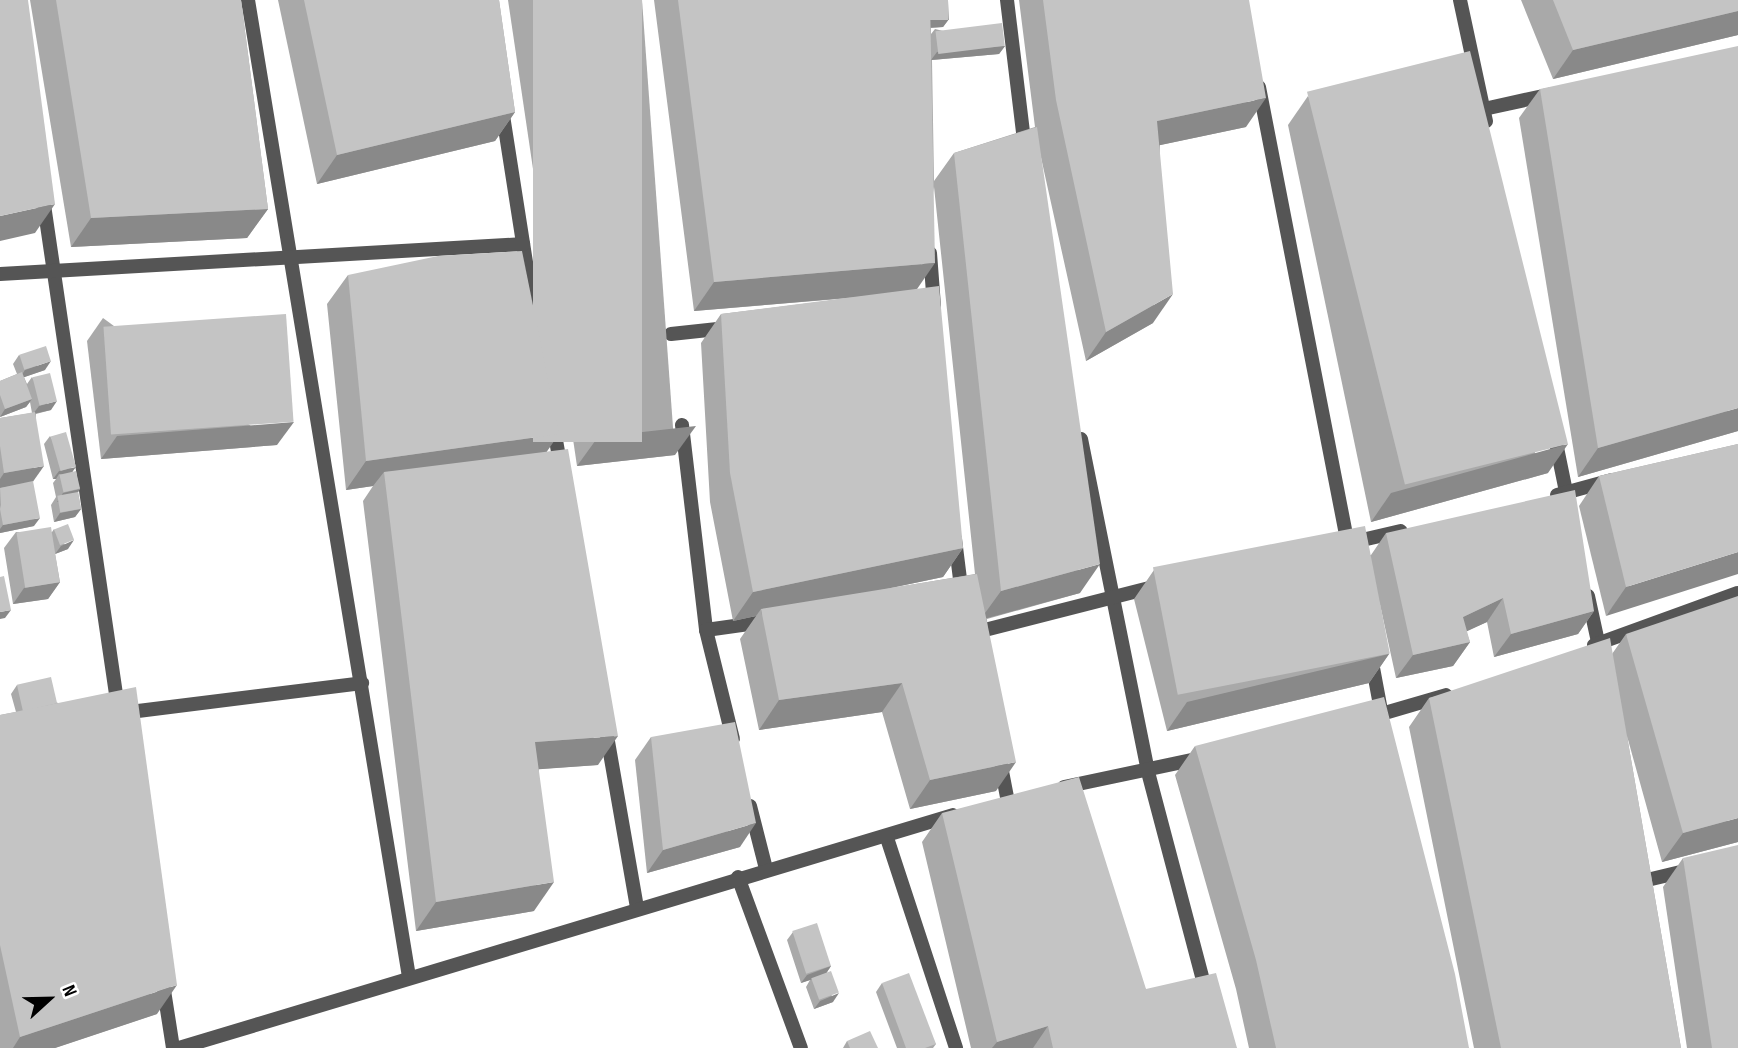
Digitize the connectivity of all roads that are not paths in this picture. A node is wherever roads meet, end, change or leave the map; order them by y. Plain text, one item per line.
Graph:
1 (248, 0) edge
2 (1007, 0) edge
3 (1460, 0) edge
4 (1255, 68) edge
5 (1564, 91) edge
6 (500, 95) edge
7 (1484, 109) junction
8 (1490, 137) edge
9 (1028, 166) edge
10 (42, 188) edge
11 (929, 238) edge
12 (523, 244) junction
13 (292, 257) junction
14 (54, 268) junction
15 (0, 274) edge
16 (929, 308) edge
17 (536, 323) edge
18 (740, 326) edge
19 (671, 334) edge
20 (549, 402) edge
21 (681, 415) edge
22 (1078, 422) edge
23 (1552, 424) edge
24 (1632, 474) edge
25 (563, 481) edge
26 (1566, 492) junction
27 (1539, 499) edge
28 (954, 524) edge
29 (1416, 527) edge
30 (1574, 530) edge
31 (1342, 544) junction
32 (1353, 569) edge
33 (1585, 580) edge
34 (1177, 582) edge
35 (1738, 593) edge
36 (1111, 597) junction
37 (786, 618) edge
38 (706, 630) junction
39 (1366, 635) edge
40 (1598, 643) junction
41 (1572, 653) edge
42 (1603, 670) edge
43 (362, 683) junction
44 (1457, 691) edge
45 (602, 707) edge
46 (1356, 721) edge
47 (1383, 721) junction
48 (997, 747) edge
49 (736, 750) edge
50 (1213, 756) edge
51 (1148, 772) junction
52 (746, 790) edge
53 (1046, 790) edge
54 (1008, 798) edge
55 (971, 809) edge
56 (887, 838) junction
57 (1711, 864) edge
58 (766, 869) junction
59 (738, 877) junction
60 (1643, 881) edge
61 (637, 908) junction
62 (160, 968) edge
63 (409, 977) junction
64 (1210, 1009) edge
65 (173, 1048) edge
66 (179, 1048) edge
67 (801, 1048) edge
68 (956, 1048) edge

1 - 13 street
2 - 9 street
3 - 7 street
4 - 31 street
5 - 7 street
6 - 12 street
7 - 8 street
10 - 14 street
11 - 16 street
12 - 13 street
12 - 17 street
13 - 14 street
13 - 43 street
14 - 15 street
14 - 43 street
18 - 19 street
20 - 25 street
21 - 38 street
22 - 36 street
23 - 26 street
24 - 26 street
26 - 27 street
26 - 30 street
28 - 36 street
29 - 31 street
31 - 32 street
33 - 40 street
34 - 36 street
35 - 40 street
36 - 51 street
37 - 38 street
38 - 49 street
39 - 47 street
40 - 41 street
40 - 42 street
43 - 63 street
44 - 47 street
45 - 61 street
46 - 47 street
48 - 54 street
50 - 51 street
51 - 53 street
51 - 64 street
52 - 58 street
55 - 56 street
56 - 58 street
56 - 68 street
57 - 60 street
58 - 59 street
59 - 61 street
59 - 67 street
61 - 63 street
62 - 65 street
63 - 66 street

